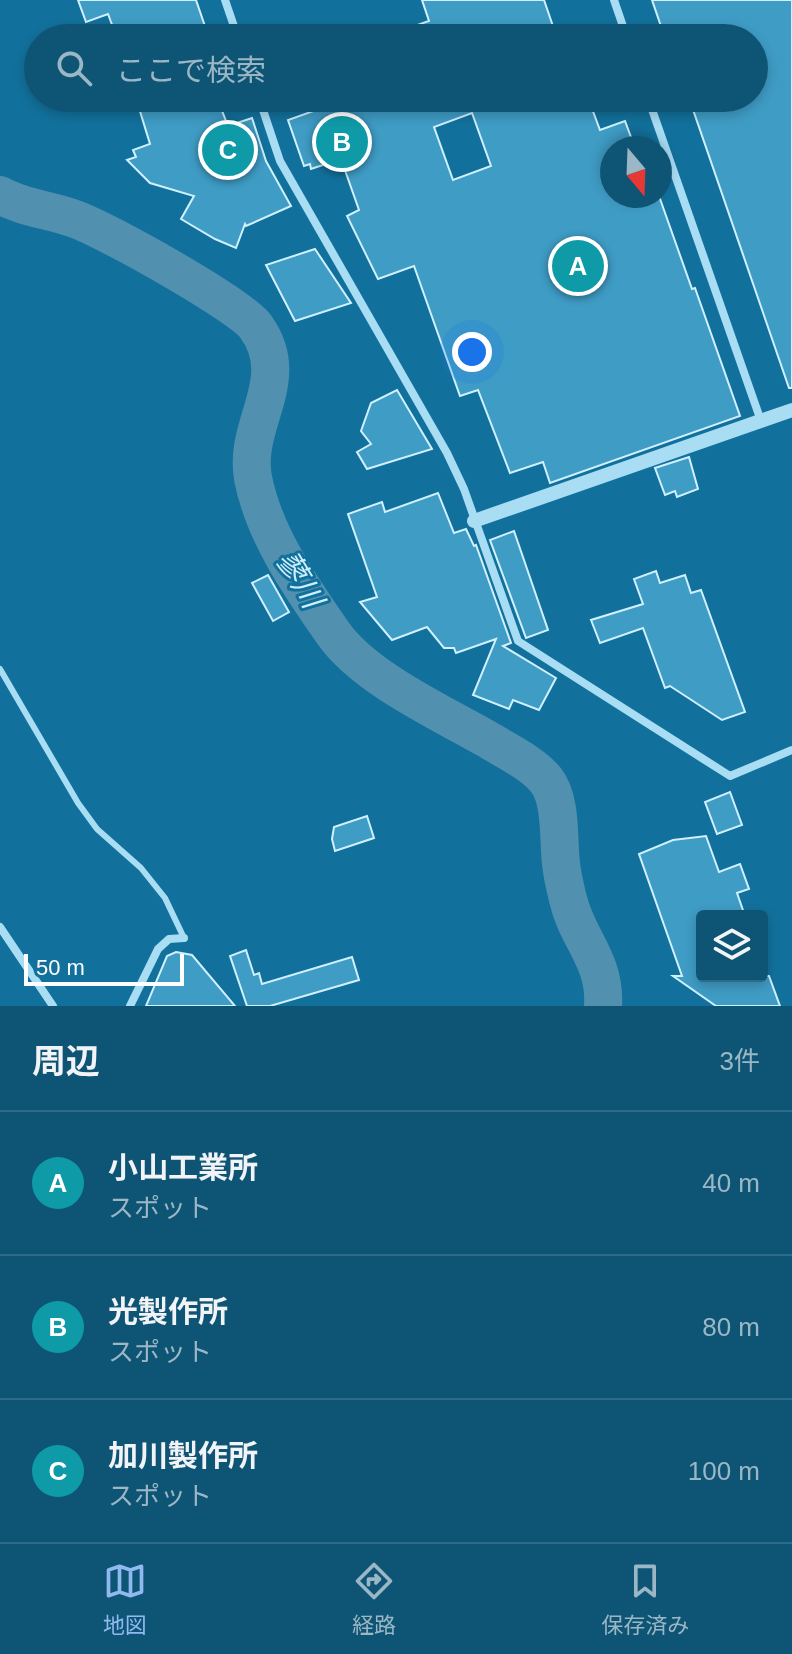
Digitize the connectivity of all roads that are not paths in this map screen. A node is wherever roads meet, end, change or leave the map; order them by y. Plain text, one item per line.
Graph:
1 (225, 0) edge
2 (614, 0) edge
3 (233, 24) edge
4 (622, 24) edge
5 (264, 112) edge
6 (653, 112) edge
7 (792, 410) edge
8 (761, 421) junction
9 (474, 521) junction
10 (0, 669) edge
11 (792, 750) edge
12 (0, 927) edge
13 (184, 938) joint
14 (53, 1006) edge
15 (130, 1006) edge

1 - 3 street
2 - 4 street
5 - 9 street
6 - 8 street
7 - 8 street
8 - 9 street
9 - 11 street
10 - 13 lane
12 - 14 street
13 - 15 street

